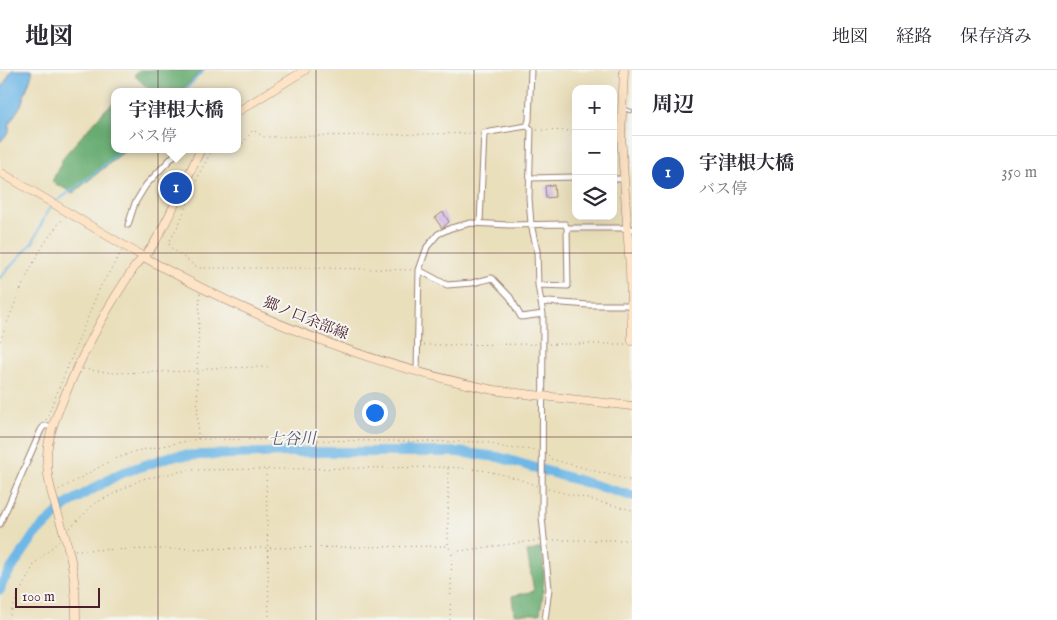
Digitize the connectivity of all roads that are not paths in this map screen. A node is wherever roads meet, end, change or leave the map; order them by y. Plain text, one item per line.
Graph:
1 (305, 70) edge
2 (531, 70) edge
3 (624, 70) edge
4 (622, 109) junction
5 (241, 110) edge
6 (631, 111) edge
7 (529, 128) junction
8 (176, 153) edge
9 (198, 153) edge
10 (0, 172) edge
11 (572, 177) edge
12 (530, 178) junction
13 (617, 179) edge
14 (624, 179) junction
15 (480, 222) junction
16 (531, 224) junction
17 (128, 225) dead end
18 (567, 228) junction
19 (630, 229) edge
20 (144, 257) junction
21 (419, 270) junction
22 (538, 285) junction
23 (541, 303) junction
24 (631, 305) edge
25 (543, 314) junction
26 (632, 343) edge
27 (417, 371) junction
28 (543, 396) junction
29 (632, 406) edge
30 (48, 426) junction
31 (0, 524) edge
32 (76, 620) edge
33 (545, 620) edge

1 - 5 street
2 - 7 street
3 - 4 street
4 - 6 lane
4 - 14 street
7 - 12 street
7 - 15 street
8 - 17 street
9 - 20 street
10 - 20 street, 郷ノ口余部線, bridge
11 - 12 street
12 - 16 street
13 - 14 street
14 - 19 street
15 - 16 street
15 - 21 street
16 - 18 street
16 - 22 street
18 - 19 street
18 - 22 street
19 - 24 street
20 - 27 street, 郷ノ口余部線
20 - 30 street
21 - 25 street
21 - 27 street
22 - 23 street
23 - 24 street
23 - 25 street
24 - 26 street
25 - 28 street
27 - 28 street, 郷ノ口余部線
28 - 29 street, 郷ノ口余部線
28 - 33 street
30 - 31 street
30 - 32 street

